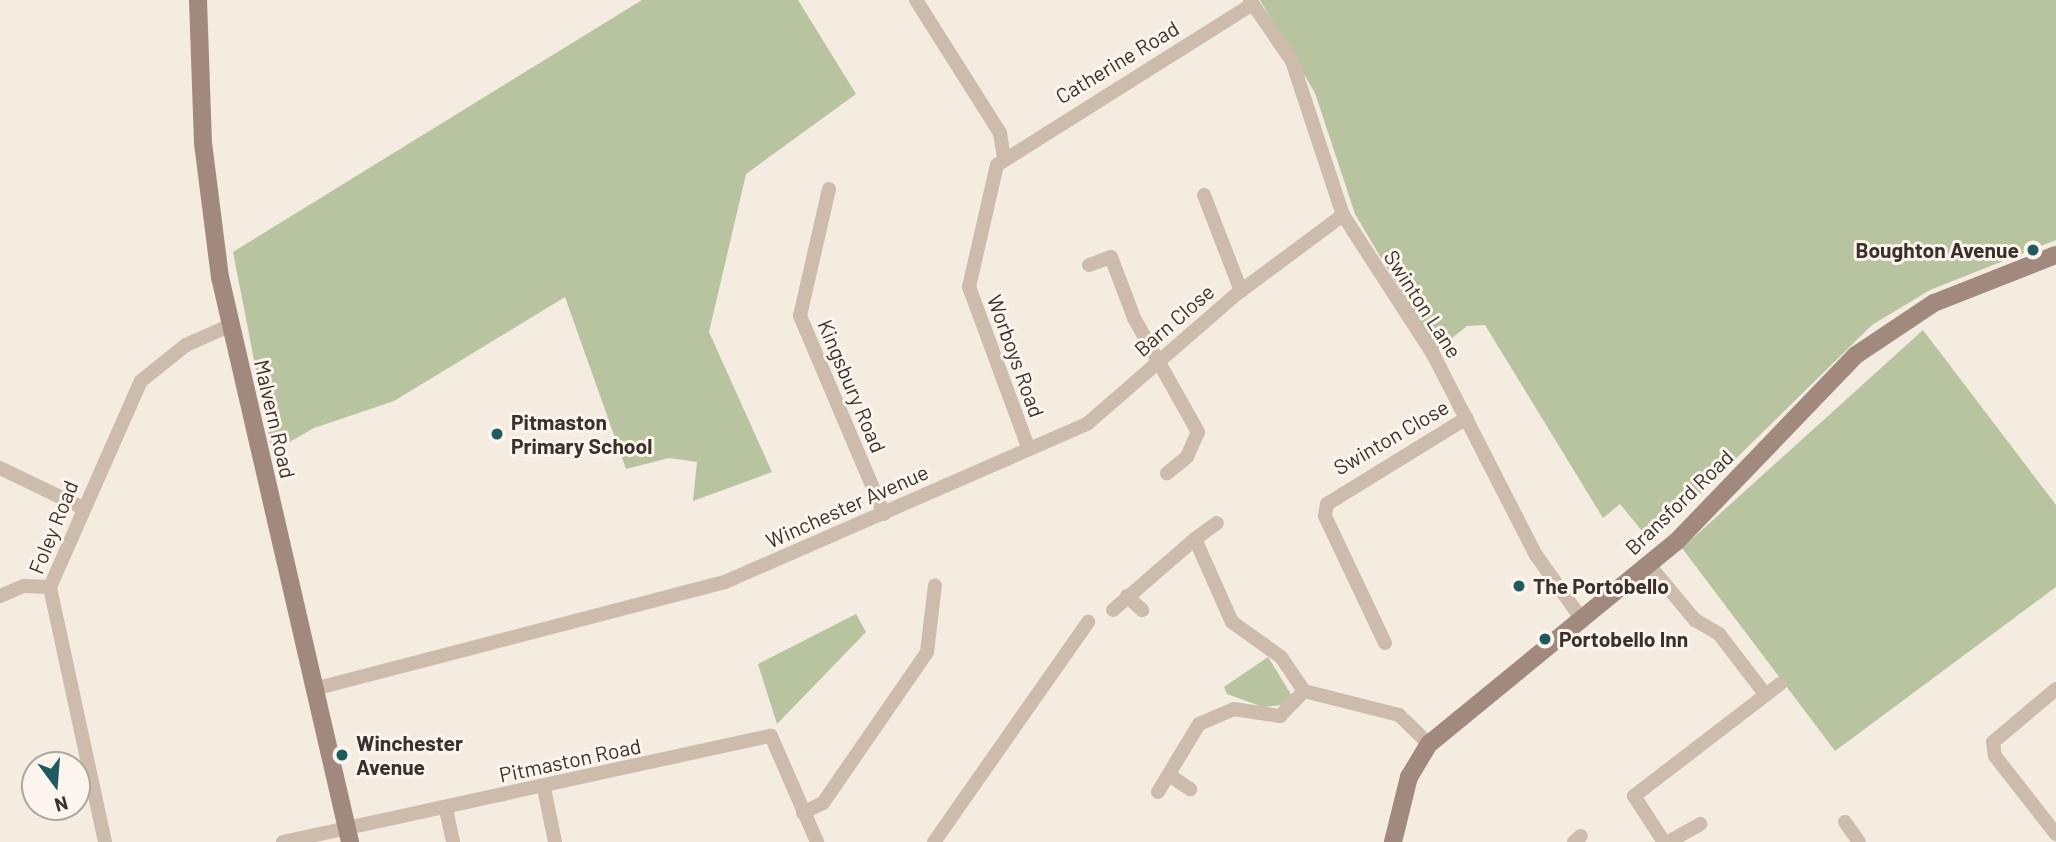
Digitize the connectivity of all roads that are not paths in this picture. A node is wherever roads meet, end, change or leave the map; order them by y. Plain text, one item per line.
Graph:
1 (198, 0) edge
2 (916, 0) edge
3 (1252, 2) edge
4 (1004, 158) junction
5 (829, 189) dead end
6 (1204, 195) dead end
7 (1343, 215) junction
8 (2056, 255) edge
9 (1089, 265) dead end
10 (1241, 291) junction
11 (231, 325) junction
12 (1159, 358) junction
13 (1467, 418) junction
14 (1028, 447) junction
15 (0, 468) edge
16 (1167, 473) dead end
17 (81, 508) junction
18 (884, 514) junction
19 (1217, 523) dead end
20 (1195, 539) junction
21 (1649, 565) junction
22 (935, 585) dead end
23 (50, 587) junction
24 (0, 596) edge
25 (1127, 596) junction
26 (1113, 610) dead end
27 (1142, 610) dead end
28 (1583, 621) junction
29 (1088, 622) dead end
30 (1385, 643) dead end
31 (1780, 684) dead end
32 (314, 689) junction
33 (2056, 689) edge
34 (1304, 691) junction
35 (1765, 694) junction
36 (1429, 744) junction
37 (1172, 778) junction
38 (544, 788) junction
39 (1190, 789) dead end
40 (1158, 792) dead end
41 (446, 808) junction
42 (803, 813) junction
43 (1845, 822) dead end
44 (1700, 824) dead end
45 (2056, 834) edge
46 (348, 835) edge
47 (105, 842) edge
48 (283, 842) edge
49 (453, 842) edge
50 (555, 842) edge
51 (817, 842) edge
52 (934, 842) edge
53 (1393, 842) edge
54 (1666, 842) edge
55 (1859, 842) edge

1 - 11 main road, Malvern Road
2 - 4 street
3 - 4 street, Catherine Road
3 - 7 street, Swinton Lane
4 - 14 street, Worboys Road
5 - 18 street, Kingsbury Road
6 - 10 street
7 - 10 street, Barn Close
7 - 13 street, Swinton Lane
8 - 21 main road, Bransford Road
9 - 12 street
10 - 12 street, Barn Close
11 - 17 street, Foley Road
11 - 32 main road, Malvern Road
12 - 14 street, Barn Close
12 - 16 street
13 - 28 street, Swinton Lane
13 - 30 street, Swinton Close
14 - 18 street, Winchester Avenue
15 - 17 street
17 - 23 street, Foley Road
18 - 32 street, Winchester Avenue
19 - 20 street
20 - 25 street
20 - 34 street
21 - 28 main road, Bransford Road
21 - 35 street
22 - 42 street
23 - 24 street
23 - 47 street, Foley Road
25 - 26 street
25 - 27 street
28 - 36 main road, Bransford Road
29 - 52 street
31 - 35 street
32 - 46 main road, Malvern Road
33 - 45 street
34 - 36 street
34 - 37 street
35 - 54 street
36 - 53 main road, Bransford Road
37 - 39 street
37 - 40 street
38 - 41 street, Pitmaston Road
38 - 42 street, Pitmaston Road
38 - 50 street
41 - 46 street, Pitmaston Road
41 - 49 street
42 - 51 street
43 - 55 street
44 - 54 street
46 - 48 street, Pitmaston Road

